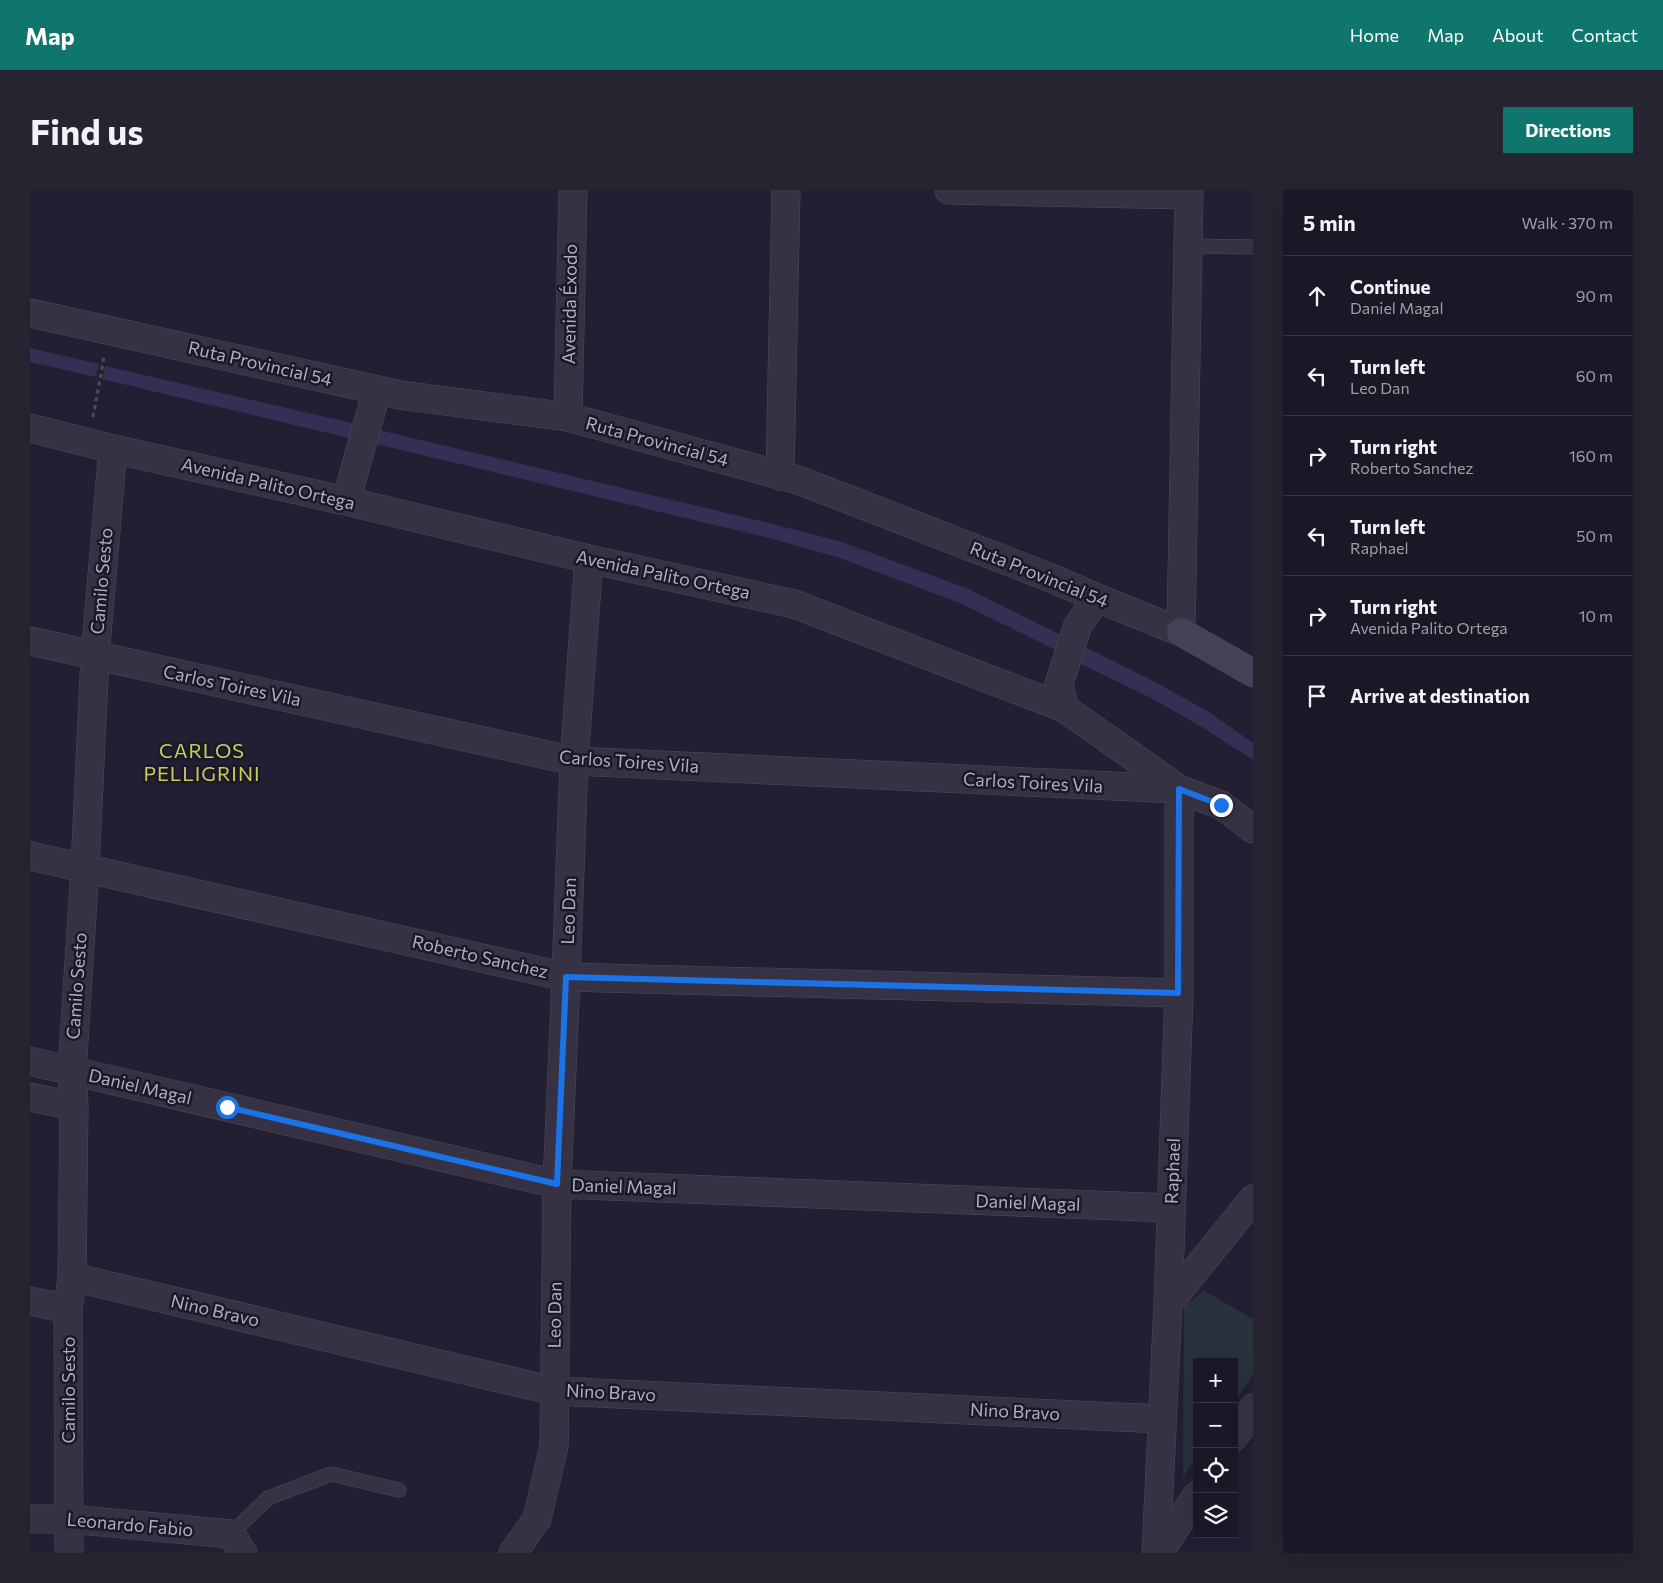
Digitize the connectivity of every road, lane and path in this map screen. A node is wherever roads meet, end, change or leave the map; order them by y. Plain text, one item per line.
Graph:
1 (573, 190) edge
2 (786, 190) edge
3 (949, 190) edge
4 (1189, 192) edge
5 (1188, 246) junction
6 (1253, 247) edge
7 (30, 313) edge
8 (104, 355) dead end
9 (377, 390) junction
10 (94, 407) dead end
11 (568, 417) junction
12 (30, 428) edge
13 (113, 449) junction
14 (780, 476) junction
15 (346, 501) junction
16 (589, 559) junction
17 (1097, 598) junction
18 (1181, 632) junction
19 (30, 641) edge
20 (95, 656) junction
21 (1253, 674) edge
22 (1062, 696) junction
23 (574, 761) junction
24 (1179, 789) junction
25 (1253, 829) edge
26 (30, 856) edge
27 (85, 868) junction
28 (566, 977) junction
29 (1178, 993) junction
30 (30, 1061) edge
31 (72, 1070) junction
32 (30, 1097) edge
33 (74, 1106) junction
34 (557, 1184) junction
35 (1253, 1200) edge
36 (1171, 1208) junction
37 (72, 1277) junction
38 (30, 1300) edge
39 (1168, 1304) junction
40 (68, 1309) junction
41 (554, 1391) junction
42 (1253, 1408) edge
43 (1162, 1419) junction
44 (1238, 1431) edge
45 (399, 1490) dead end
46 (1193, 1500) edge
47 (30, 1519) edge
48 (69, 1519) junction
49 (237, 1543) edge
50 (68, 1553) edge
51 (513, 1553) edge
52 (1157, 1553) edge

1 - 11 street, Avenida Éxodo
2 - 14 street
3 - 4 street
4 - 5 street
5 - 6 lane
5 - 18 street
7 - 9 street, Ruta Provincial 54
8 - 10 path
9 - 11 street, Ruta Provincial 54
9 - 15 street
11 - 14 street, Ruta Provincial 54
12 - 13 street, Avenida Palito Ortega
13 - 15 street, Avenida Palito Ortega
13 - 20 street, Camilo Sesto
14 - 17 street, Ruta Provincial 54
15 - 16 street, Avenida Palito Ortega
16 - 22 street, Avenida Palito Ortega
16 - 23 street, Leo Dan
17 - 18 street, Ruta Provincial 54
17 - 22 street
18 - 21 street, Ruta Provincial 54
19 - 20 street, Carlos Toires Vila
20 - 23 street, Carlos Toires Vila
20 - 27 street, Camilo Sesto
22 - 24 street, Avenida Palito Ortega
23 - 24 street, Carlos Toires Vila
23 - 28 street, Leo Dan
24 - 25 street, Avenida Palito Ortega
24 - 29 street, Raphael
26 - 27 street, Roberto Sanchez
27 - 28 street, Roberto Sanchez
27 - 31 street, Camilo Sesto
28 - 29 street, Roberto Sanchez
28 - 34 street, Leo Dan
29 - 36 street, Raphael
30 - 31 street, Daniel Magal
31 - 33 street, Camilo Sesto
31 - 34 street, Daniel Magal
32 - 33 street, Daniel Magal
33 - 37 street, Camilo Sesto
34 - 36 street, Daniel Magal
34 - 41 street, Leo Dan
35 - 39 street
36 - 39 street, Raphael
37 - 40 street, Camilo Sesto
37 - 41 street, Nino Bravo
38 - 40 street
39 - 43 street, Raphael
40 - 48 street, Camilo Sesto
41 - 43 street, Nino Bravo
41 - 51 street, Leo Dan
42 - 44 street
43 - 52 street, Raphael
45 - 49 lane
46 - 52 street
47 - 48 street, Leonardo Fabio
48 - 49 street, Leonardo Fabio
48 - 50 street, Camilo Sesto

